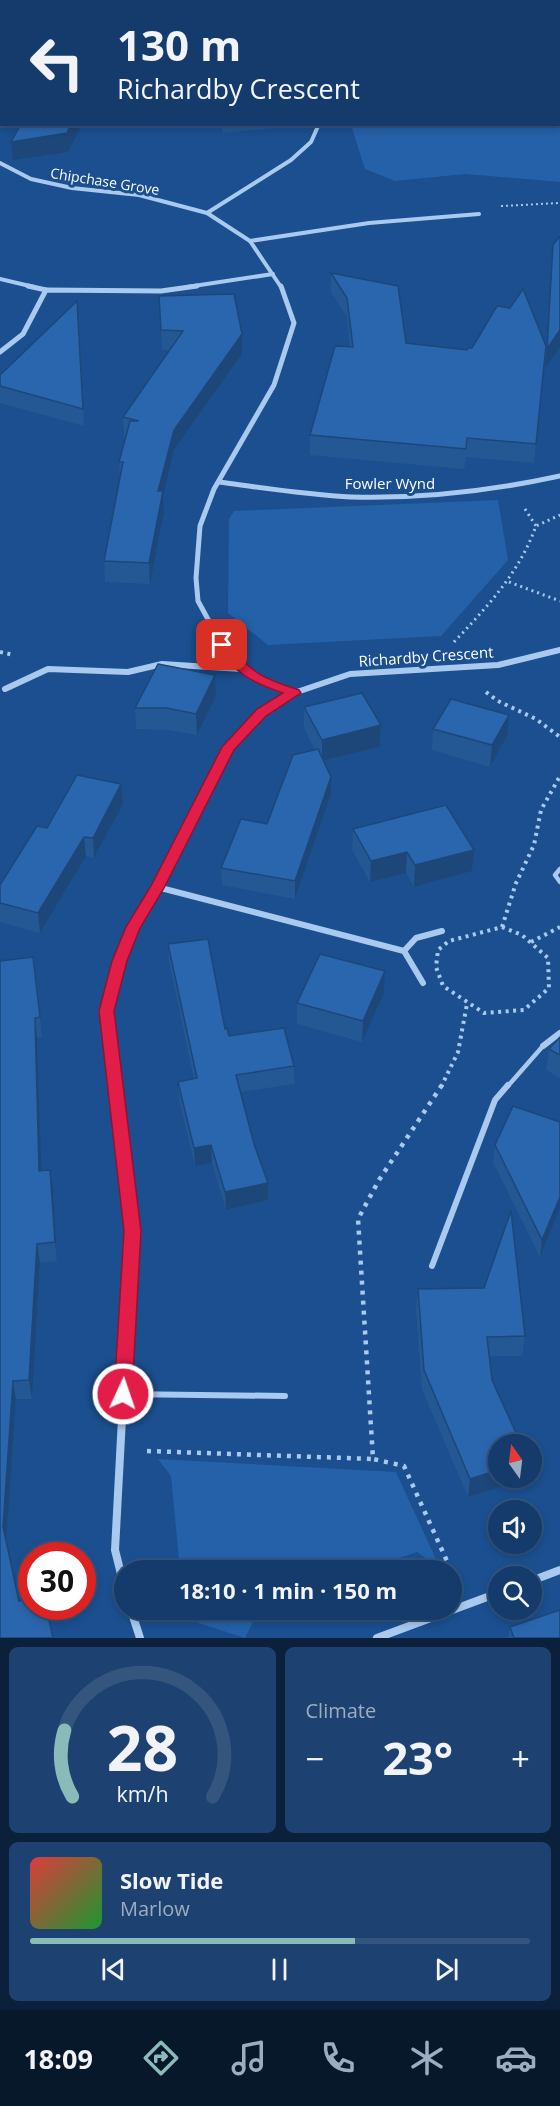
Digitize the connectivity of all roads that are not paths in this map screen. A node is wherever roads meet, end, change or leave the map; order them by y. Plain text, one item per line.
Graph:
1 (319, 126) edge
2 (0, 163) edge
3 (207, 213) junction
4 (479, 214) dead end
5 (250, 241) junction
6 (273, 274) junction
7 (0, 279) edge
8 (46, 290) junction
9 (0, 352) edge
10 (560, 476) edge
11 (219, 482) junction
12 (560, 650) edge
13 (241, 669) junction
14 (5, 688) dead end
15 (294, 693) junction
16 (560, 869) edge
17 (560, 882) edge
18 (157, 888) junction
19 (442, 931) dead end
20 (404, 951) junction
21 (423, 984) dead end
22 (560, 1033) edge
23 (543, 1046) joint
24 (432, 1266) dead end
25 (123, 1394) junction
26 (285, 1396) dead end
27 (118, 1560) edge
28 (560, 1570) edge
29 (542, 1577) edge
30 (488, 1597) edge
31 (134, 1620) edge
32 (140, 1638) edge
33 (377, 1638) edge

1 - 3 street
2 - 3 street, Chipchase Grove
3 - 5 street
4 - 5 street
5 - 6 street
6 - 8 street
6 - 11 street
7 - 8 street
8 - 9 street
10 - 11 street, Fowler Wynd
11 - 13 street
12 - 15 street, Richardby Crescent
13 - 14 street
13 - 15 street
15 - 18 street, Richardby Crescent
16 - 17 lane
18 - 20 street
18 - 25 street, Richardby Crescent
19 - 20 street
20 - 21 street
22 - 23 street
23 - 24 lane
25 - 26 lane
25 - 27 street, Richardby Crescent
28 - 29 street
30 - 33 street
31 - 32 street

